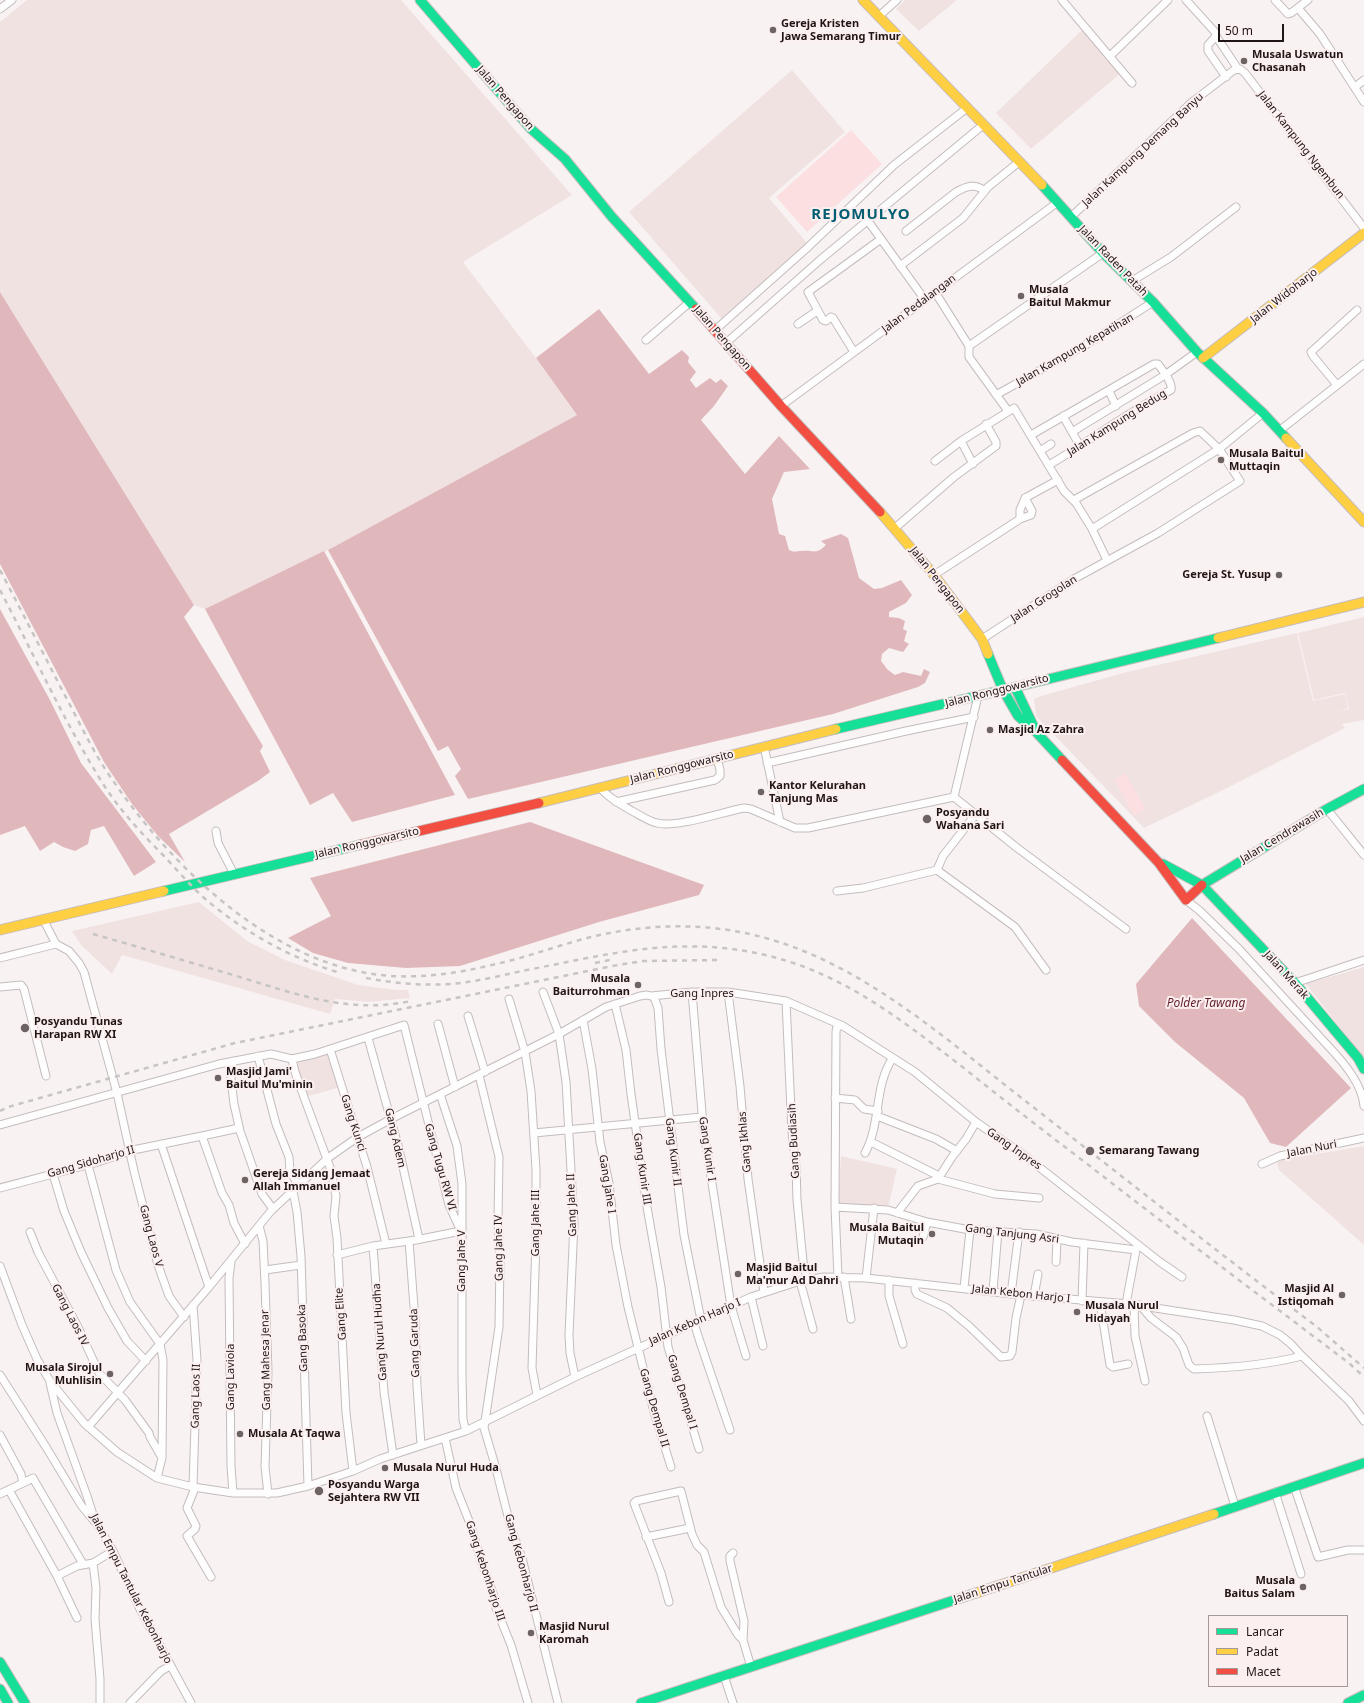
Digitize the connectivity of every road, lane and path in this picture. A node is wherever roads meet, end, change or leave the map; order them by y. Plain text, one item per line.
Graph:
1 (12, 0) edge
2 (420, 0) edge
3 (863, 0) edge
4 (897, 0) edge
5 (1062, 0) edge
6 (1168, 0) edge
7 (1275, 0) edge
8 (1308, 0) edge
9 (1190, 1) edge
10 (1298, 8) junction
11 (0, 10) edge
12 (878, 17) junction
13 (1216, 36) junction
14 (1110, 56) junction
15 (1236, 69) junction
16 (1226, 77) junction
17 (1364, 80) edge
18 (1132, 83) dead end
19 (1355, 87) junction
20 (1364, 102) edge
21 (966, 108) junction
22 (983, 125) junction
23 (1019, 162) junction
24 (985, 191) junction
25 (1058, 202) junction
26 (1236, 207) dead end
27 (1072, 217) junction
28 (868, 221) junction
29 (1364, 228) edge
30 (906, 230) dead end
31 (1364, 233) edge
32 (881, 239) junction
33 (1103, 253) junction
34 (900, 266) junction
35 (1132, 281) junction
36 (935, 292) junction
37 (925, 300) junction
38 (690, 302) junction
39 (1152, 302) junction
40 (1357, 310) dead end
41 (817, 311) junction
42 (798, 324) dead end
43 (714, 331) junction
44 (646, 340) dead end
45 (726, 343) junction
46 (969, 346) junction
47 (854, 352) junction
48 (1200, 355) junction
49 (1364, 364) edge
50 (1165, 375) junction
51 (1337, 385) junction
52 (1109, 391) junction
53 (996, 395) junction
54 (781, 406) junction
55 (1116, 406) junction
56 (1008, 411) junction
57 (1263, 413) junction
58 (1063, 416) junction
59 (986, 424) junction
60 (1279, 431) junction
61 (1072, 432) junction
62 (1031, 435) junction
63 (961, 441) junction
64 (1051, 444) dead end
65 (1080, 446) junction
66 (1219, 450) junction
67 (1040, 451) junction
68 (935, 461) dead end
69 (973, 464) junction
70 (1049, 465) junction
71 (1058, 480) junction
72 (1025, 498) junction
73 (1074, 500) junction
74 (1020, 519) junction
75 (1364, 522) edge
76 (895, 528) junction
77 (1092, 529) junction
78 (1107, 560) junction
79 (934, 575) junction
80 (1364, 602) edge
81 (982, 639) junction
82 (1015, 687) junction
83 (1003, 690) junction
84 (978, 696) junction
85 (974, 718) junction
86 (1036, 732) junction
87 (764, 746) junction
88 (717, 758) junction
89 (767, 763) junction
90 (600, 788) junction
91 (1364, 789) edge
92 (954, 797) junction
93 (616, 802) junction
94 (1327, 809) junction
95 (975, 815) junction
96 (780, 822) junction
97 (216, 831) dead end
98 (1364, 855) edge
99 (1159, 863) junction
100 (937, 870) junction
101 (234, 874) junction
102 (1178, 874) junction
103 (1202, 885) junction
104 (837, 891) dead end
105 (1189, 897) junction
106 (43, 919) junction
107 (1126, 929) dead end
108 (0, 930) edge
109 (56, 944) junction
110 (0, 958) edge
111 (1364, 960) edge
112 (1046, 970) dead end
113 (1295, 983) junction
114 (0, 986) edge
115 (543, 992) dead end
116 (692, 992) junction
117 (728, 992) junction
118 (651, 996) junction
119 (509, 999) dead end
120 (786, 1001) junction
121 (615, 1004) junction
122 (468, 1016) dead end
123 (583, 1020) junction
124 (438, 1024) dead end
125 (843, 1026) junction
126 (559, 1034) junction
127 (368, 1038) junction
128 (330, 1049) junction
129 (525, 1052) junction
130 (258, 1056) junction
131 (292, 1059) junction
132 (892, 1059) junction
133 (234, 1061) junction
134 (1364, 1069) edge
135 (482, 1073) junction
136 (46, 1076) dead end
137 (455, 1087) junction
138 (117, 1093) junction
139 (440, 1094) junction
140 (835, 1098) junction
141 (423, 1102) junction
142 (1364, 1106) edge
143 (877, 1114) junction
144 (702, 1116) junction
145 (391, 1119) junction
146 (669, 1119) junction
147 (976, 1122) junction
148 (635, 1123) junction
149 (0, 1125) edge
150 (598, 1126) junction
151 (239, 1128) junction
152 (569, 1129) junction
153 (534, 1132) junction
154 (202, 1136) junction
155 (358, 1137) junction
156 (1364, 1138) edge
157 (871, 1142) junction
158 (161, 1144) junction
159 (129, 1151) junction
160 (957, 1151) junction
161 (865, 1153) dead end
162 (328, 1158) junction
163 (1262, 1164) dead end
164 (88, 1165) junction
165 (53, 1174) junction
166 (938, 1178) junction
167 (299, 1185) junction
168 (0, 1188) edge
169 (293, 1191) junction
170 (1039, 1198) dead end
171 (835, 1207) junction
172 (874, 1208) junction
173 (273, 1209) junction
174 (897, 1213) junction
175 (927, 1222) junction
176 (259, 1226) junction
177 (970, 1230) junction
178 (461, 1231) junction
179 (998, 1231) junction
180 (30, 1232) dead end
181 (1019, 1232) junction
182 (923, 1237) dead end
183 (1057, 1238) junction
184 (419, 1240) junction
185 (409, 1241) junction
186 (1084, 1243) junction
187 (245, 1244) junction
188 (386, 1244) junction
189 (373, 1246) junction
190 (1137, 1247) junction
191 (338, 1255) junction
192 (231, 1261) junction
193 (1056, 1262) dead end
194 (301, 1265) junction
195 (0, 1266) edge
196 (265, 1270) junction
197 (1038, 1274) dead end
198 (841, 1277) junction
199 (1182, 1277) dead end
200 (866, 1278) junction
201 (803, 1280) junction
202 (889, 1280) junction
203 (914, 1283) junction
204 (209, 1287) junction
205 (964, 1288) junction
206 (764, 1292) junction
207 (993, 1292) junction
208 (1011, 1294) junction
209 (1020, 1295) junction
210 (1034, 1296) junction
211 (751, 1297) junction
212 (1082, 1301) junction
213 (1100, 1302) junction
214 (1134, 1305) junction
215 (193, 1306) junction
216 (731, 1306) junction
217 (184, 1317) junction
218 (851, 1319) dead end
219 (698, 1321) junction
220 (813, 1329) dead end
221 (666, 1335) junction
222 (160, 1344) junction
223 (903, 1344) dead end
224 (763, 1346) dead end
225 (638, 1348) junction
226 (746, 1356) dead end
227 (1302, 1356) junction
228 (146, 1361) junction
229 (1128, 1364) dead end
230 (0, 1375) edge
231 (575, 1377) junction
232 (50, 1381) junction
233 (1145, 1381) dead end
234 (119, 1393) junction
235 (537, 1395) junction
236 (1207, 1416) dead end
237 (1364, 1421) edge
238 (484, 1423) junction
239 (88, 1427) junction
240 (730, 1430) dead end
241 (466, 1432) junction
242 (0, 1435) edge
243 (445, 1438) junction
244 (421, 1445) junction
245 (699, 1449) dead end
246 (393, 1454) junction
247 (162, 1458) junction
248 (1364, 1463) edge
249 (671, 1468) dead end
250 (353, 1471) junction
251 (157, 1478) junction
252 (23, 1483) junction
253 (308, 1486) junction
254 (1294, 1486) junction
255 (194, 1487) junction
256 (9, 1490) junction
257 (1275, 1492) junction
258 (233, 1493) junction
259 (0, 1494) edge
260 (268, 1494) junction
261 (1235, 1506) junction
262 (95, 1521) junction
263 (690, 1528) junction
264 (646, 1537) junction
265 (1364, 1550) edge
266 (112, 1551) junction
267 (733, 1553) dead end
268 (93, 1562) junction
269 (83, 1564) junction
270 (1301, 1574) dead end
271 (57, 1576) junction
272 (211, 1577) dead end
273 (669, 1602) dead end
274 (77, 1618) dead end
275 (743, 1640) junction
276 (0, 1662) edge
277 (170, 1666) junction
278 (751, 1667) junction
279 (724, 1676) junction
280 (0, 1689) edge
281 (1364, 1695) edge
282 (8, 1703) edge
283 (25, 1703) edge
284 (100, 1703) edge
285 (130, 1703) edge
286 (191, 1703) edge
287 (528, 1703) edge
288 (558, 1703) edge
289 (641, 1703) edge
290 (733, 1703) edge
291 (1348, 1703) edge

1 - 11 street
2 - 38 main road, Jalan Pengapon
3 - 12 main road, Jalan Raden Patah
4 - 12 street
5 - 14 street
6 - 14 street
7 - 10 street
8 - 10 street
9 - 13 street, Jalan Kampung Ngembun
10 - 19 street
12 - 21 main road, Jalan Raden Patah
13 - 15 street, Jalan Kampung Ngembun
13 - 16 street
14 - 18 street
15 - 16 street, Jalan Kampung Demang Banyu
15 - 29 street, Jalan Kampung Ngembun
16 - 27 street, Jalan Kampung Demang Banyu
17 - 19 street
19 - 20 street
21 - 22 main road, Jalan Raden Patah
21 - 43 street
22 - 23 main road, Jalan Raden Patah
22 - 28 street
23 - 24 street
23 - 25 main road, Jalan Raden Patah
24 - 30 street
24 - 34 street
25 - 27 main road, Jalan Raden Patah
25 - 36 street, Jalan Pedalangan
26 - 35 street
27 - 33 main road, Jalan Raden Patah
28 - 32 street
28 - 45 street
31 - 48 main road, Jalan Widoharjo
32 - 34 street
32 - 41 street
33 - 35 main road, Jalan Raden Patah
33 - 46 street
34 - 37 street
35 - 39 main road, Jalan Raden Patah
36 - 37 street, Jalan Pedalangan
36 - 46 street
37 - 47 street, Jalan Pedalangan
38 - 43 main road, Jalan Pengapon
38 - 44 street
39 - 48 main road, Jalan Raden Patah
39 - 53 street, Jalan Kampung Kepatihan
40 - 51 street
41 - 42 street
41 - 47 street
43 - 45 main road, Jalan Pengapon
45 - 54 main road, Jalan Pengapon
46 - 53 street
47 - 54 street, Jalan Pedalangan
48 - 50 street, Jalan Kampung Bedug
48 - 57 main road, Jalan Raden Patah
49 - 51 street
50 - 52 street, Jalan Kampung Bedug
50 - 55 street, Jalan Kampung Bedug
50 - 65 street, Jalan Kampung Bedug
51 - 60 street
52 - 55 street
52 - 58 street, Jalan Kampung Bedug
53 - 56 street
54 - 76 main road, Jalan Pengapon
55 - 61 street, Jalan Kampung Bedug
56 - 59 street
56 - 62 street
57 - 60 main road, Jalan Raden Patah
57 - 66 street
58 - 61 street
58 - 62 street, Jalan Kampung Bedug
59 - 63 street
59 - 69 street
60 - 75 main road, Jalan Raden Patah
61 - 65 street
62 - 67 street
63 - 68 street
63 - 69 street
64 - 67 street, Jalan Kampung Bedug
65 - 70 street, Jalan Kampung Bedug
66 - 73 street
66 - 77 street
66 - 78 street, Jalan Grogolan
67 - 70 street
69 - 76 street
70 - 71 street
71 - 72 street
71 - 73 street
72 - 74 street
72 - 74 street
73 - 77 street
74 - 79 street
76 - 79 main road, Jalan Pengapon
77 - 78 street
78 - 81 street, Jalan Grogolan
79 - 81 main road, Jalan Pengapon
80 - 82 main road, Jalan Ronggowarsito
81 - 83 main road, Jalan Pengapon
82 - 83 main road, Jalan Ronggowarsito
82 - 86 main road
83 - 84 main road, Jalan Ronggowarsito
83 - 86 main road, Jalan Pengapon
84 - 85 street
84 - 87 main road, Jalan Ronggowarsito
85 - 89 street
85 - 92 street
86 - 99 main road
87 - 88 main road, Jalan Ronggowarsito
87 - 89 street
88 - 90 main road, Jalan Ronggowarsito
88 - 93 street
89 - 96 street
90 - 93 street
90 - 101 main road, Jalan Ronggowarsito
91 - 94 main road, Jalan Cendrawasih
92 - 95 street
92 - 96 street
93 - 96 street
94 - 98 street
94 - 103 main road, Jalan Cendrawasih
95 - 100 street
95 - 107 street
97 - 101 street
99 - 102 main road
99 - 105 main road
100 - 104 street
100 - 112 street
101 - 106 main road, Jalan Ronggowarsito
102 - 103 main road
102 - 105 main road
103 - 105 main road, Jalan Cendrawasih
103 - 113 main road, Jalan Merak
105 - 142 street
106 - 108 main road, Jalan Ronggowarsito
106 - 109 street
109 - 110 street
109 - 138 street, Gang Laos V
111 - 113 street
113 - 134 main road, Jalan Merak
114 - 136 street
115 - 126 street, Gang Jahe II
116 - 117 street, Gang Inpres
116 - 118 street, Gang Inpres
116 - 144 street, Gang Kunir I
117 - 120 street, Gang Inpres
117 - 206 street, Gang Ikhlas
118 - 121 street
118 - 146 street, Gang Kunir II
119 - 129 street, Gang Jahe III
120 - 125 street, Gang Inpres
120 - 201 street, Gang Budiasih
121 - 123 street
121 - 148 street, Gang Kunir III
122 - 135 street, Gang Jahe IV
123 - 126 street
123 - 150 street, Gang Jahe I
124 - 137 street
125 - 132 street, Gang Inpres
125 - 140 street
126 - 129 street
126 - 152 street, Gang Jahe II
127 - 128 street
127 - 141 street, Gang Tugu RW VI
127 - 145 street, Gang Adem
128 - 131 street
128 - 155 street, Gang Kunci
129 - 135 street
129 - 153 street, Gang Jahe III
130 - 131 street
130 - 133 street
130 - 167 street
131 - 162 street, Gang Elite
132 - 143 street
132 - 147 street, Gang Inpres
133 - 138 street
133 - 151 street
135 - 137 street
135 - 238 street, Gang Jahe IV
137 - 139 street
138 - 149 street
138 - 159 street, Gang Laos V
139 - 141 street
139 - 178 street, Gang Jahe V
140 - 143 street
140 - 171 street
141 - 145 street
141 - 178 street, Gang Tugu RW VI
143 - 157 street
143 - 160 street
144 - 146 street
144 - 216 street, Gang Kunir I
145 - 155 street
145 - 184 street, Gang Adem
146 - 148 street
146 - 219 street, Gang Kunir II
147 - 160 street
147 - 190 street, Gang Inpres
148 - 150 street
148 - 221 street, Gang Kunir III
150 - 152 street
150 - 225 street, Gang Jahe I
151 - 154 street, Gang Sidoharjo II
151 - 173 street
152 - 153 street
152 - 231 street, Gang Jahe II
153 - 235 street, Gang Jahe III
154 - 158 street, Gang Sidoharjo II
154 - 187 street
155 - 162 street
155 - 188 street, Gang Kunci
156 - 163 street, Jalan Nuri
157 - 161 street
157 - 166 street
158 - 159 street, Gang Sidoharjo II
158 - 204 street
159 - 164 street, Gang Sidoharjo II
159 - 217 street, Gang Laos V
160 - 166 street
162 - 167 street
162 - 191 street, Gang Elite
164 - 165 street, Gang Sidoharjo II
164 - 222 street
165 - 168 street, Gang Sidoharjo II
165 - 228 street
166 - 170 street
166 - 174 street
167 - 169 street
169 - 173 street
169 - 194 street, Gang Basoka
171 - 172 street, Gang Tanjung Asri
171 - 198 street
172 - 174 street, Gang Tanjung Asri
172 - 200 street
173 - 176 street
174 - 175 street, Gang Tanjung Asri
175 - 177 street, Gang Tanjung Asri
175 - 182 street
176 - 187 street
176 - 196 street, Gang Mahesa Jenar
177 - 179 street, Gang Tanjung Asri
177 - 205 street
178 - 184 street
178 - 241 street, Gang Jahe V
179 - 181 street, Gang Tanjung Asri
179 - 207 street
180 - 234 street, Gang Laos IV
181 - 183 street, Gang Tanjung Asri
181 - 208 street
183 - 186 street, Gang Tanjung Asri
183 - 193 street
184 - 185 street
185 - 188 street
185 - 244 street, Gang Garuda
186 - 190 street, Gang Tanjung Asri
186 - 212 street
187 - 192 street
188 - 189 street
189 - 191 street
189 - 246 street, Gang Nurul Hudha
190 - 199 street, Gang Inpres
190 - 214 street
191 - 250 street, Gang Elite
192 - 204 street
192 - 258 street, Gang Laviola
194 - 196 street
194 - 253 street, Gang Basoka
195 - 232 street
196 - 260 street, Gang Mahesa Jenar
197 - 210 street
198 - 200 street, Jalan Kebon Harjo I
198 - 201 street, Jalan Kebon Harjo I
198 - 218 street
200 - 202 street, Jalan Kebon Harjo I
201 - 206 street, Jalan Kebon Harjo I
201 - 220 street, Gang Budiasih
202 - 203 street, Jalan Kebon Harjo I
202 - 223 street
203 - 205 street, Jalan Kebon Harjo I
203 - 209 street
204 - 215 street
205 - 207 street, Jalan Kebon Harjo I
206 - 211 street, Jalan Kebon Harjo I
207 - 208 street, Jalan Kebon Harjo I
208 - 209 street, Jalan Kebon Harjo I
209 - 210 street, Jalan Kebon Harjo I
210 - 212 street, Jalan Kebon Harjo I
211 - 216 street, Jalan Kebon Harjo I
211 - 224 street
212 - 213 street, Jalan Kebon Harjo I
213 - 214 street, Jalan Kebon Harjo I
213 - 229 street
214 - 227 street, Jalan Kebon Harjo I
214 - 227 street
214 - 233 street
215 - 217 street
215 - 255 street, Gang Laos II
216 - 219 street, Jalan Kebon Harjo I
216 - 226 street, Gang Kunir I
217 - 222 street
219 - 221 street, Jalan Kebon Harjo I
219 - 240 street, Gang Kunir II
221 - 225 street, Jalan Kebon Harjo I
221 - 245 street, Gang Dempal I
222 - 228 street
222 - 247 street
225 - 231 street, Jalan Kebon Harjo I
225 - 249 street, Gang Dempal II
227 - 237 street, Jalan Kebon Harjo I
228 - 234 street
230 - 262 street
231 - 235 street, Jalan Kebon Harjo I
232 - 239 street, Jalan Kebon Harjo I
232 - 262 street, Jalan Empu Tantular Kebonharjo
234 - 239 street
234 - 247 street, Gang Laos IV
235 - 238 street, Jalan Kebon Harjo I
236 - 261 street
238 - 241 street, Jalan Kebon Harjo I
238 - 288 street, Gang Kebonharjo II
239 - 251 street, Jalan Kebon Harjo I
241 - 243 street, Jalan Kebon Harjo I
242 - 252 street
243 - 244 street, Jalan Kebon Harjo I
243 - 287 street, Gang Kebonharjo III
244 - 246 street, Jalan Kebon Harjo I
246 - 250 street, Jalan Kebon Harjo I
247 - 251 street
248 - 254 main road, Jalan Empu Tantular
250 - 253 street, Jalan Kebon Harjo I
251 - 255 street, Jalan Kebon Harjo I
252 - 256 street
252 - 269 street
253 - 260 street, Jalan Kebon Harjo I
254 - 257 main road, Jalan Empu Tantular
254 - 265 street
255 - 258 street, Jalan Kebon Harjo I
255 - 272 street
256 - 259 street
256 - 271 street
257 - 261 main road, Jalan Empu Tantular
257 - 270 street
258 - 260 street, Jalan Kebon Harjo I
261 - 278 main road, Jalan Empu Tantular
262 - 266 street, Jalan Empu Tantular Kebonharjo
263 - 264 street
263 - 264 street
263 - 275 street
264 - 273 street
266 - 268 street
266 - 277 street, Jalan Empu Tantular Kebonharjo
267 - 275 street
268 - 269 street
268 - 284 street
269 - 271 street
271 - 274 street
275 - 278 street
276 - 283 main road
277 - 285 street
277 - 286 street, Jalan Empu Tantular Kebonharjo
278 - 279 main road, Jalan Empu Tantular
279 - 289 main road, Jalan Empu Tantular
279 - 290 street
280 - 282 main road
281 - 291 main road

